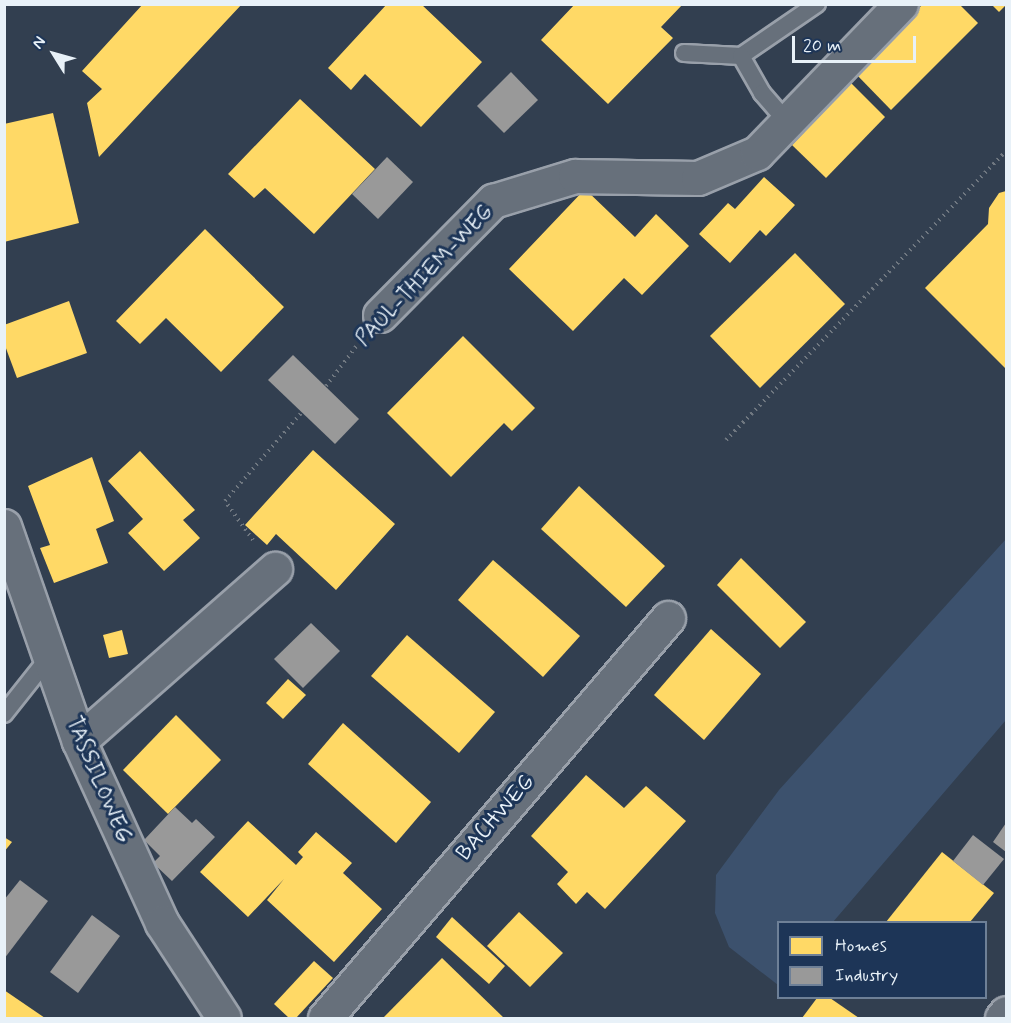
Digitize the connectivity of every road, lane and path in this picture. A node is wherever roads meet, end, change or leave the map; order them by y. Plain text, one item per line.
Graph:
1 (816, 4) edge
2 (901, 4) edge
3 (684, 53) dead end
4 (741, 56) junction
5 (787, 122) junction
6 (1006, 151) edge
7 (380, 315) joint
8 (326, 386) dead end
9 (302, 411) dead end
10 (726, 440) dead end
11 (4, 526) edge
12 (275, 569) joint
13 (668, 618) dead end
14 (50, 656) junction
15 (4, 714) edge
16 (79, 741) junction
17 (1006, 1013) edge
18 (224, 1018) edge
19 (325, 1018) edge
20 (1002, 1018) edge

1 - 4 lane
2 - 5 street, PAUL-THIEM-WEG
3 - 4 lane
4 - 5 lane
5 - 7 street, PAUL-THIEM-WEG
6 - 10 path
7 - 8 path, PAUL-THIEM-WEG
9 - 12 path
11 - 14 street, TASSILOWEG
12 - 16 street
13 - 19 street, BACHWEG
14 - 15 lane
14 - 16 street, TASSILOWEG
16 - 18 street, TASSILOWEG
17 - 20 street

